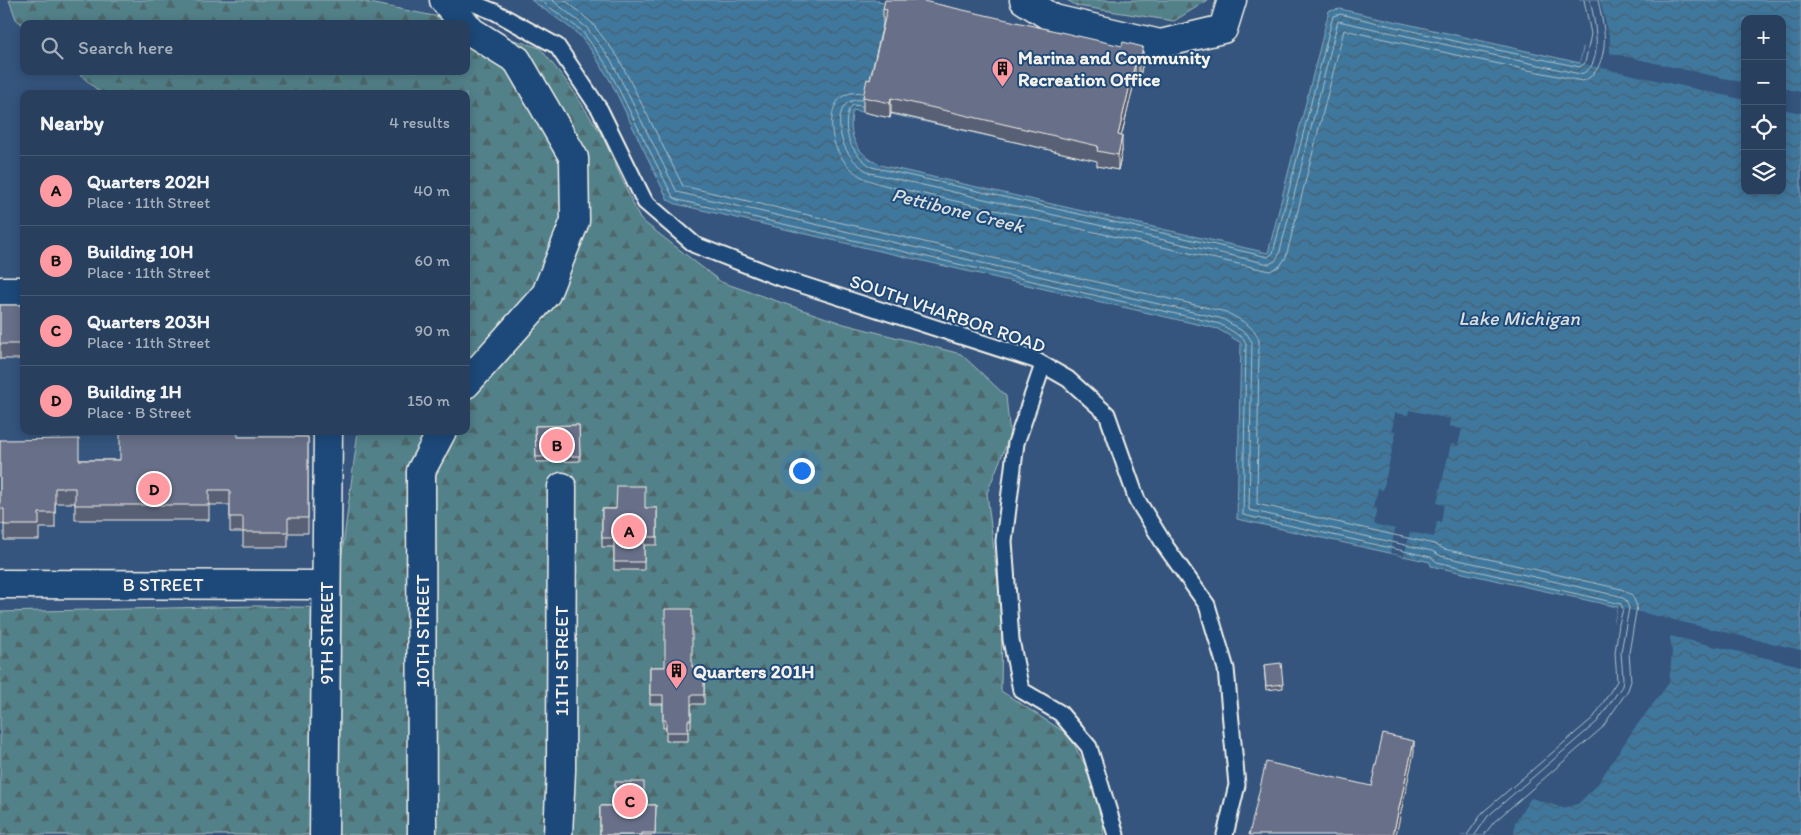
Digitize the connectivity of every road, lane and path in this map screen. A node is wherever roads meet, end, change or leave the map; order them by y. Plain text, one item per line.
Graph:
1 (444, 0) edge
2 (465, 0) edge
3 (1024, 0) edge
4 (1232, 0) edge
5 (462, 20) edge
6 (470, 29) edge
7 (20, 291) edge
8 (0, 292) edge
9 (1043, 365) junction
10 (470, 380) edge
11 (328, 435) edge
12 (440, 435) edge
13 (562, 487) dead end
14 (0, 584) edge
15 (326, 584) junction
16 (324, 835) edge
17 (422, 835) edge
18 (558, 835) edge
19 (1116, 835) edge
20 (1225, 835) edge

1 - 5 street
2 - 9 lane, SOUTH VHARBOR ROAD
3 - 4 street
6 - 10 street
7 - 8 street
9 - 19 lane
9 - 20 lane, SOUTH VHARBOR ROAD
11 - 15 street, 9TH STREET
12 - 17 street, 10TH STREET
13 - 18 street, 11TH STREET
14 - 15 street, B STREET
15 - 16 street, 9TH STREET

